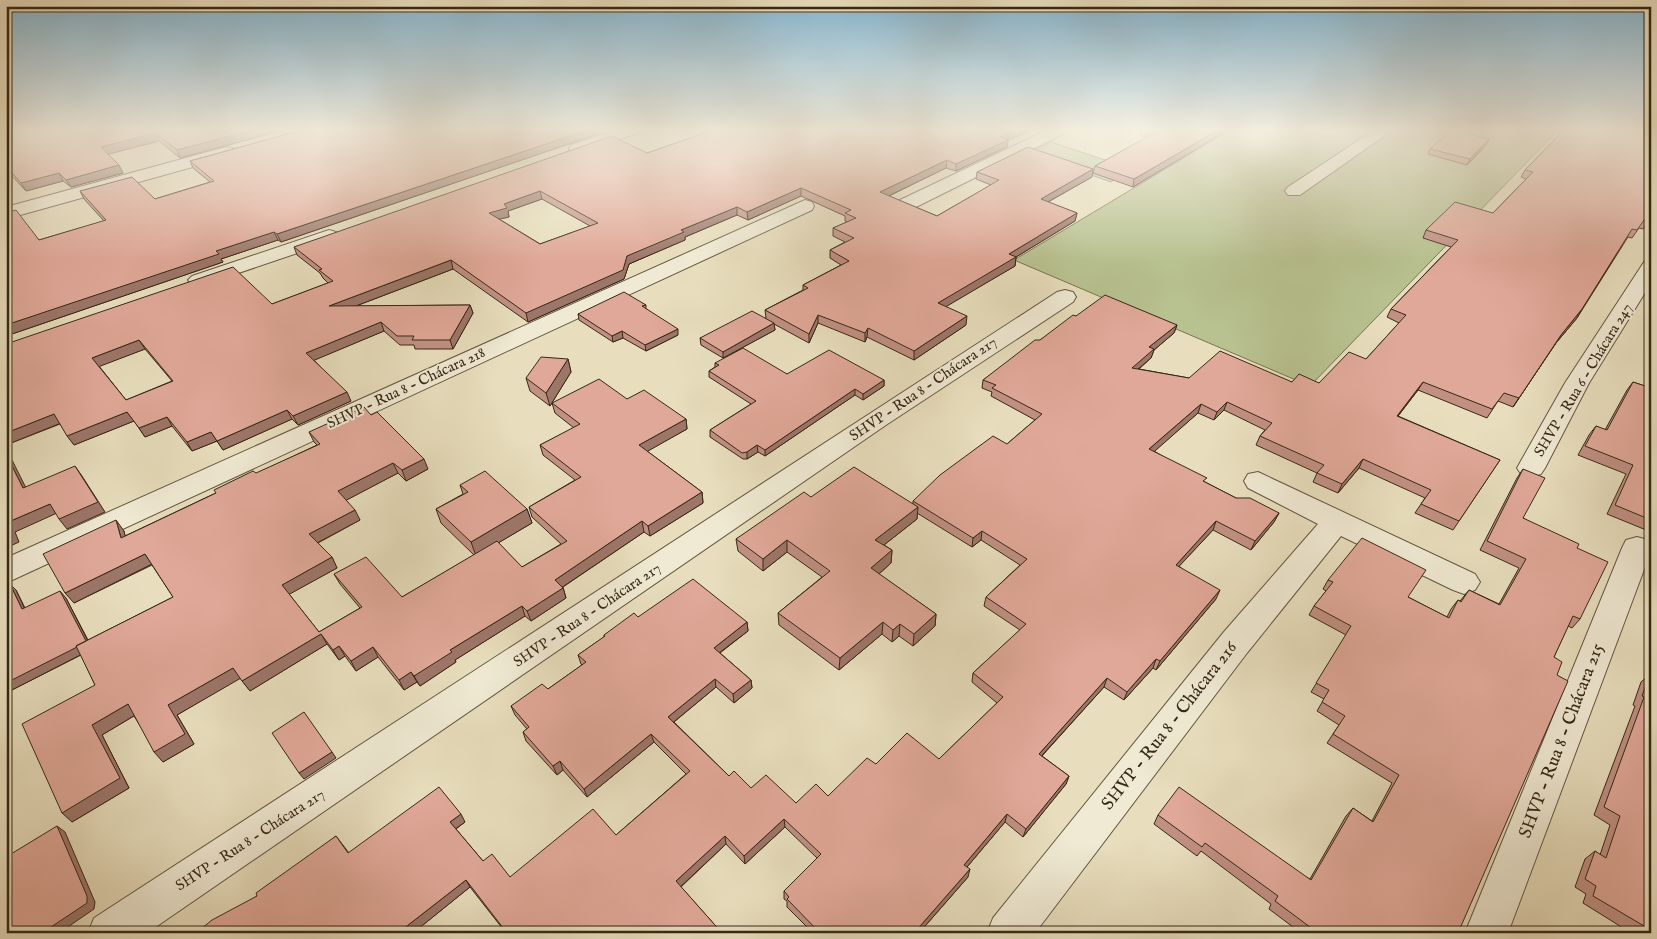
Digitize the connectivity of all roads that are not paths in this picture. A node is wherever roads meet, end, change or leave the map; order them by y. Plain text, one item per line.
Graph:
1 (151, 173) edge
2 (971, 173) edge
3 (1321, 173) edge
4 (1294, 191) dead end
5 (907, 204) edge
6 (805, 206) dead end
7 (6, 213) edge
8 (348, 229) edge
9 (1651, 266) edge
10 (183, 286) edge
11 (1065, 297) dead end
12 (1531, 468) dead end
13 (1258, 481) dead end
14 (1337, 521) junction
15 (1637, 548) dead end
16 (6, 571) edge
17 (1464, 582) dead end
18 (109, 933) edge
19 (1008, 933) edge
20 (1486, 933) edge

1 - 7 street
2 - 5 street
3 - 4 street
6 - 16 street, SHVP - Rua 8 - Chácara 218
8 - 10 street
9 - 12 street, SHVP - Rua 6 - Chácara 247
11 - 18 street, SHVP - Rua 8 - Chácara 217
13 - 14 street
14 - 17 street
14 - 19 street, SHVP - Rua 8 - Chácara 216
15 - 20 street, SHVP - Rua 8 - Chácara 215

